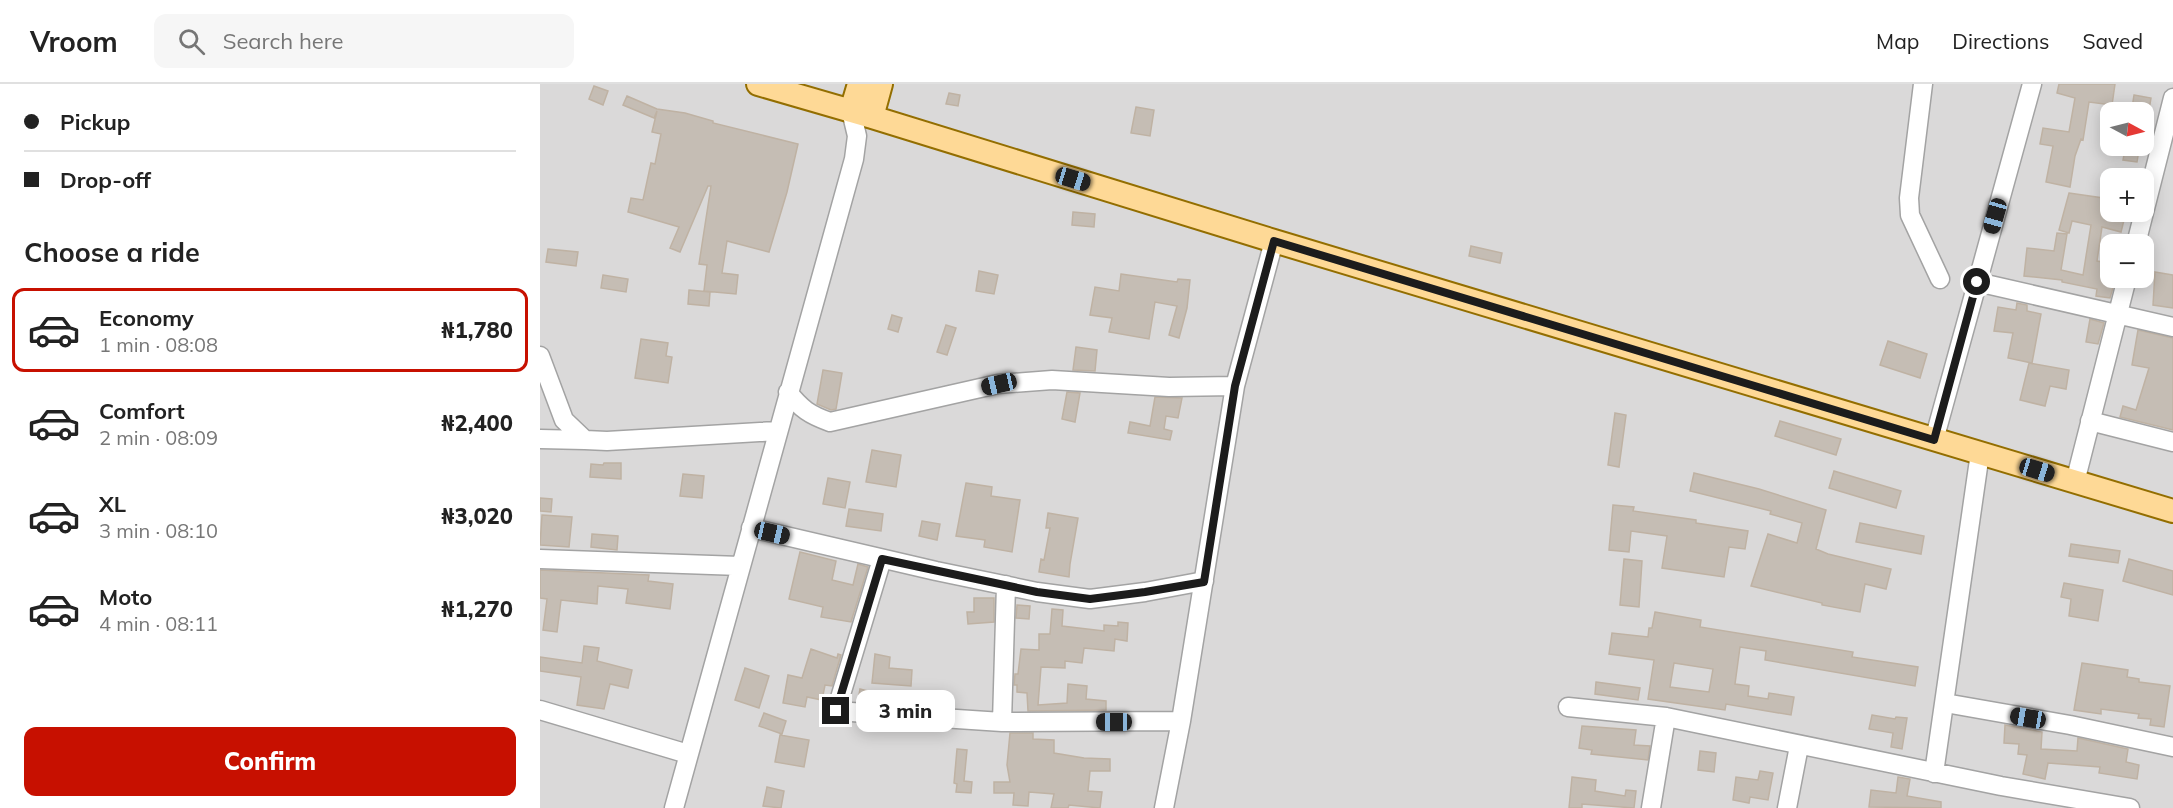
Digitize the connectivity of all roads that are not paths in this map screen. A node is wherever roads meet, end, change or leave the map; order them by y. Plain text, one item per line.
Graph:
1 (758, 84) edge
2 (859, 84) edge
3 (881, 84) edge
4 (1923, 84) edge
5 (2032, 84) edge
6 (2173, 98) edge
7 (862, 114) junction
8 (2139, 234) edge
9 (1274, 241) junction
10 (1940, 279) dead end
11 (1977, 282) junction
12 (2124, 288) edge
13 (2117, 315) junction
14 (2173, 327) edge
15 (540, 356) edge
16 (1235, 386) junction
17 (788, 392) junction
18 (2090, 421) junction
19 (777, 431) junction
20 (540, 439) edge
21 (585, 440) junction
22 (1934, 440) junction
23 (2173, 442) edge
24 (1980, 453) junction
25 (2075, 482) junction
26 (2173, 511) edge
27 (751, 528) junction
28 (882, 559) junction
29 (540, 560) edge
30 (740, 566) junction
31 (1204, 582) junction
32 (1006, 585) junction
33 (1945, 703) junction
34 (1568, 707) dead end
35 (540, 710) edge
36 (1666, 717) junction
37 (1181, 721) junction
38 (1002, 722) junction
39 (1799, 746) junction
40 (2173, 747) edge
41 (688, 754) junction
42 (1934, 773) junction
43 (674, 808) edge
44 (1164, 808) edge
45 (1651, 808) edge
46 (1787, 808) edge
47 (2130, 808) edge

1 - 7 main road
2 - 7 main road
3 - 7 main road
4 - 10 street
5 - 11 street
6 - 8 street
7 - 9 main road
7 - 17 street
9 - 16 street
9 - 22 main road
11 - 13 street
11 - 22 street
12 - 13 street
13 - 14 street
13 - 18 street
15 - 21 street
16 - 17 street
16 - 31 street
17 - 19 street
18 - 23 street
18 - 25 street
19 - 21 street
19 - 27 street
20 - 21 street
22 - 24 main road
24 - 25 main road
24 - 33 street
25 - 26 main road
27 - 28 street
27 - 30 street
28 - 32 street
28 - 38 street
29 - 30 street
30 - 41 street
31 - 32 street
31 - 37 street
32 - 38 street
33 - 40 street
33 - 42 street
34 - 36 street
35 - 41 street
36 - 39 street
36 - 45 street
37 - 38 street
37 - 44 street
39 - 42 street
39 - 46 street
41 - 43 street
42 - 47 street

